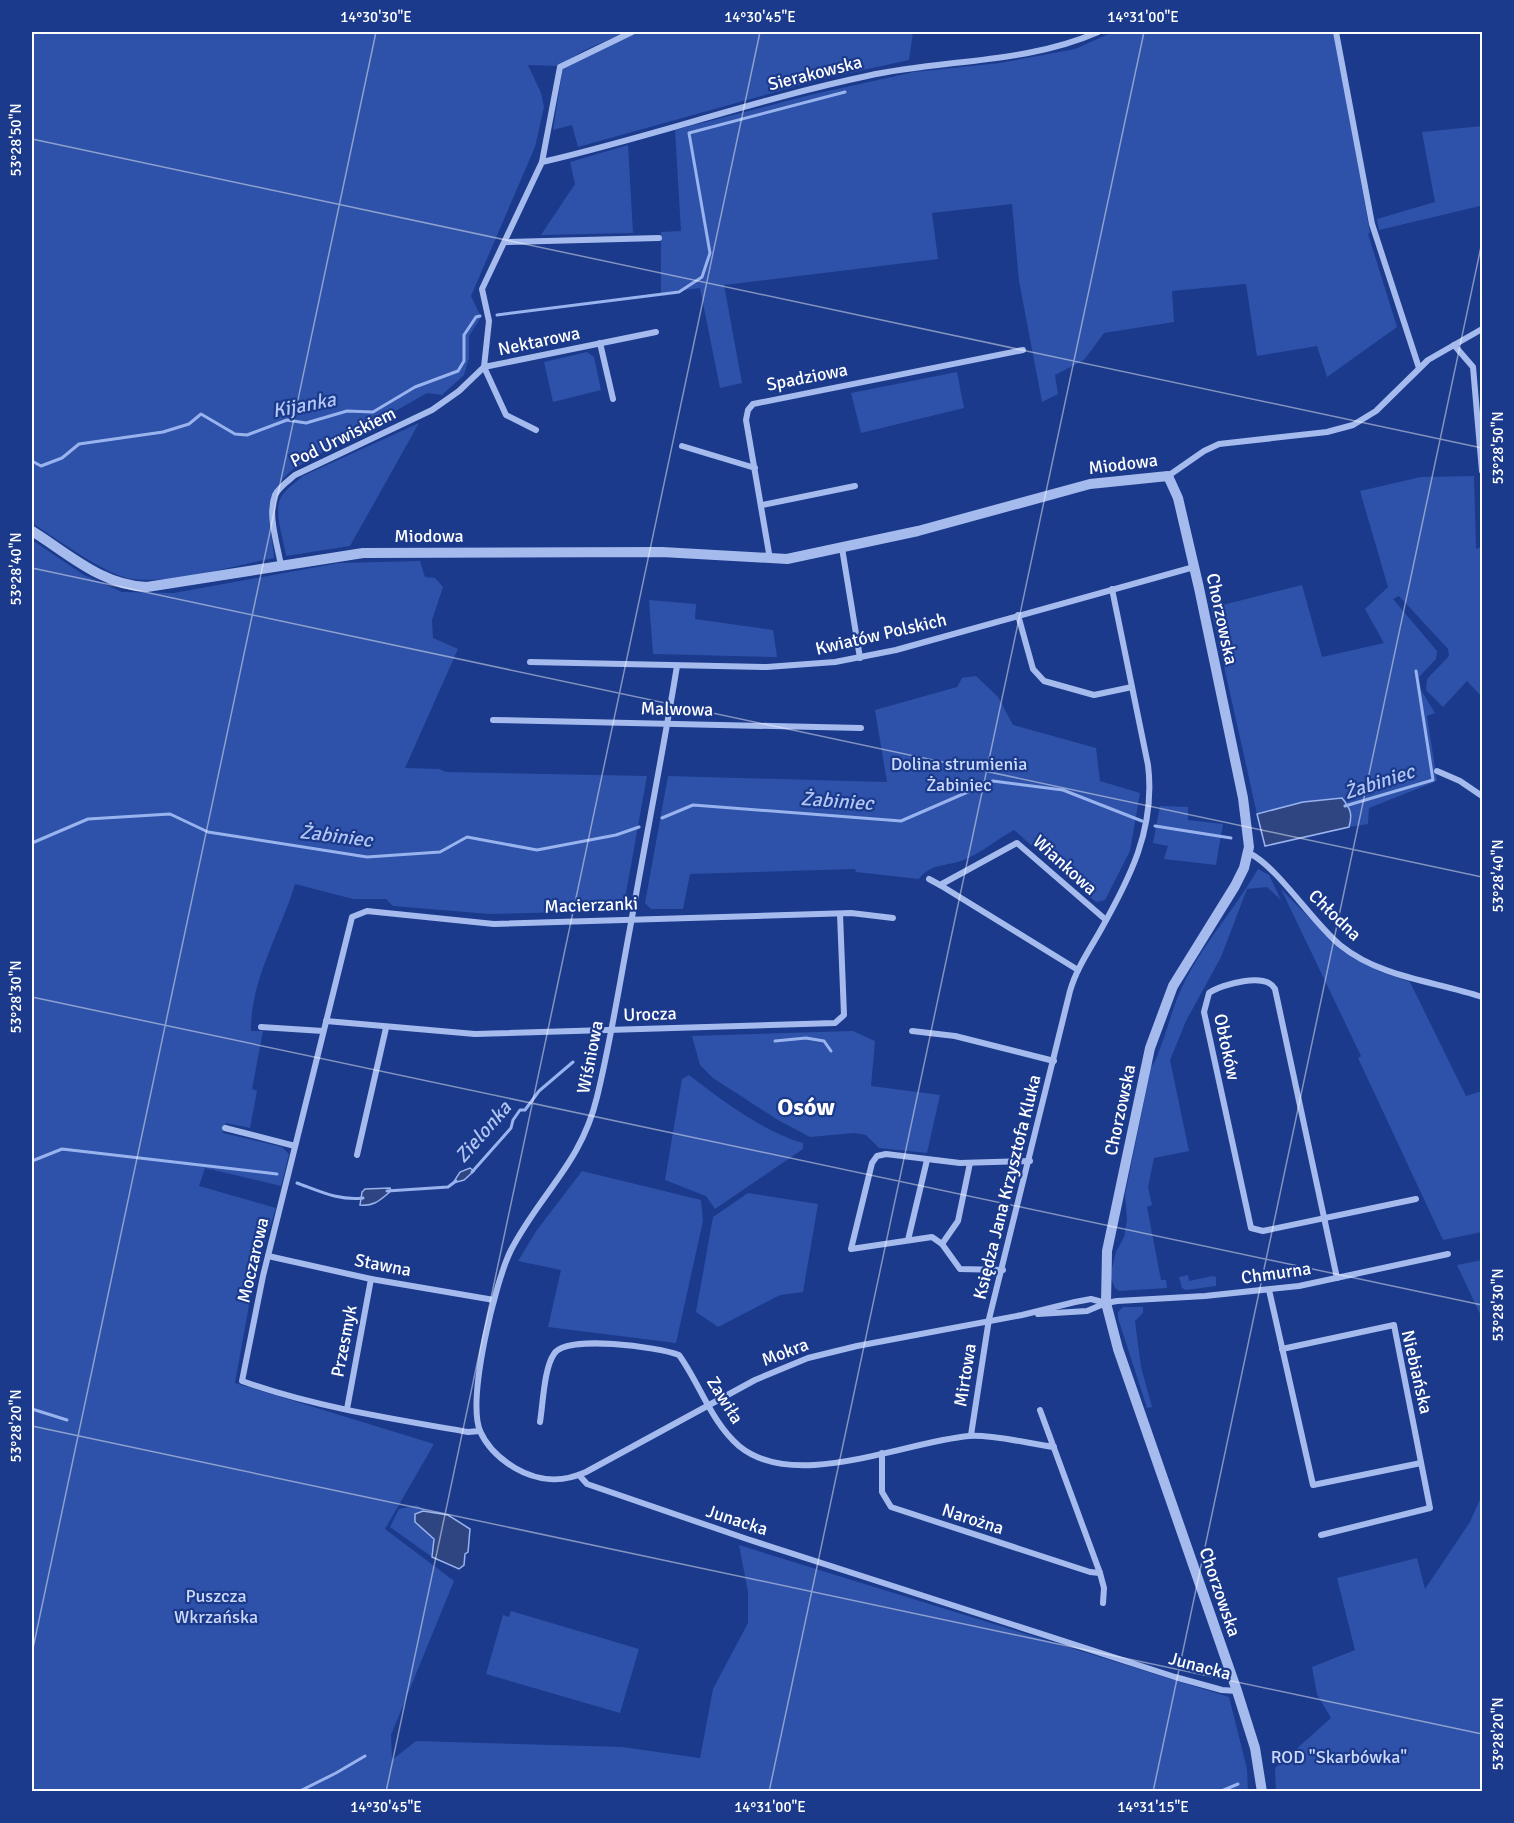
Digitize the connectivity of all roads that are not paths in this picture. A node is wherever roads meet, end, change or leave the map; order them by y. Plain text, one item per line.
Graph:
1 (632, 32) edge
2 (1098, 32) edge
3 (1336, 32) edge
4 (542, 162) junction
5 (659, 238) dead end
6 (506, 242) junction
7 (1482, 329) edge
8 (656, 332) dead end
9 (600, 343) junction
10 (1454, 345) junction
11 (1023, 350) dead end
12 (484, 367) junction
13 (1419, 368) junction
14 (613, 399) dead end
15 (536, 430) dead end
16 (682, 446) dead end
17 (755, 468) junction
18 (1482, 471) edge
19 (1168, 476) junction
20 (855, 486) dead end
21 (762, 505) junction
22 (32, 531) edge
23 (842, 548) junction
24 (770, 559) junction
25 (281, 566) junction
26 (1194, 567) junction
27 (1112, 590) junction
28 (1018, 615) junction
29 (860, 658) junction
30 (530, 662) dead end
31 (677, 666) junction
32 (1132, 687) junction
33 (493, 720) dead end
34 (667, 724) junction
35 (861, 728) dead end
36 (1437, 771) dead end
37 (1482, 796) edge
38 (1249, 853) junction
39 (929, 879) dead end
40 (940, 885) junction
41 (840, 914) junction
42 (632, 918) junction
43 (893, 918) dead end
44 (1106, 920) junction
45 (349, 923) joint
46 (1078, 970) junction
47 (1482, 997) edge
48 (326, 1021) junction
49 (261, 1027) dead end
50 (386, 1028) junction
51 (611, 1030) junction
52 (323, 1031) junction
53 (912, 1031) dead end
54 (1054, 1061) junction
55 (225, 1128) dead end
56 (295, 1146) junction
57 (357, 1155) dead end
58 (927, 1160) junction
59 (1030, 1161) junction
60 (970, 1163) junction
61 (1416, 1199) dead end
62 (1325, 1218) junction
63 (908, 1240) junction
64 (942, 1244) junction
65 (1449, 1254) dead end
66 (268, 1256) junction
67 (1003, 1270) junction
68 (1337, 1278) junction
69 (371, 1279) junction
70 (1269, 1290) junction
71 (494, 1300) junction
72 (1106, 1303) junction
73 (1022, 1315) junction
74 (989, 1319) junction
75 (1282, 1349) junction
76 (709, 1406) junction
77 (347, 1409) junction
78 (1040, 1410) dead end
79 (540, 1422) dead end
80 (480, 1431) junction
81 (970, 1435) junction
82 (1054, 1448) junction
83 (882, 1453) junction
84 (1421, 1463) junction
85 (579, 1475) junction
86 (1321, 1534) dead end
87 (1100, 1573) junction
88 (1103, 1603) dead end
89 (1237, 1691) junction
90 (1262, 1791) edge

1 - 4 street
2 - 4 street, Sierakowska
3 - 13 street
4 - 6 street
5 - 6 street
6 - 12 street
7 - 10 street, Miodowa
8 - 9 street, Nektarowa
9 - 12 street, Nektarowa
9 - 14 street, Nektarowa
10 - 13 street, Miodowa
10 - 18 street
11 - 17 street, Spadziowa
12 - 15 street
12 - 25 street, Pod Urwiskiem
13 - 19 street, Miodowa
16 - 17 street
17 - 21 street, Spadziowa
19 - 23 street, Miodowa
19 - 26 street, Chorzowska
20 - 21 street
21 - 24 street, Spadziowa
22 - 25 street, Miodowa
23 - 24 street, Miodowa
23 - 29 street
24 - 25 street, Miodowa
26 - 27 street, Kwiatów Polskich
26 - 38 street, Chorzowska
27 - 28 street, Kwiatów Polskich
27 - 32 street, Księdza Jana Krzysztofa Kluka
28 - 29 street, Kwiatów Polskich
28 - 32 street
29 - 31 street, Kwiatów Polskich
30 - 31 street, Kwiatów Polskich
31 - 34 street, Wiśniowa
32 - 44 street, Księdza Jana Krzysztofa Kluka
33 - 34 street, Malwowa
34 - 35 street, Malwowa
34 - 42 street, Wiśniowa
36 - 37 street
38 - 47 street, Chłodna
38 - 72 street, Chorzowska
39 - 40 street
40 - 44 street, Wiankowa
40 - 46 street
41 - 42 street, Macierzanki
41 - 43 street, Macierzanki
41 - 51 street, Urocza
42 - 45 street, Macierzanki
42 - 51 street, Wiśniowa
44 - 46 street, Księdza Jana Krzysztofa Kluka
45 - 48 street, Moczarowa
46 - 54 street, Księdza Jana Krzysztofa Kluka
48 - 50 street, Urocza
48 - 52 street, Moczarowa
49 - 52 street
50 - 51 street, Urocza
50 - 57 street
51 - 71 street, Wiśniowa
52 - 56 street, Moczarowa
53 - 54 street, Księdza Jana Krzysztofa Kluka
54 - 59 street, Księdza Jana Krzysztofa Kluka
55 - 56 street
56 - 66 street, Moczarowa
58 - 60 street
58 - 63 street
58 - 63 street
59 - 60 street
59 - 67 street, Księdza Jana Krzysztofa Kluka
60 - 64 street
61 - 62 street, Obłoków
62 - 62 street, Obłoków
62 - 68 street, Obłoków
63 - 64 street
64 - 67 street
65 - 68 street, Chmurna
66 - 69 street, Stawna
66 - 77 street, Moczarowa
67 - 74 street, Księdza Jana Krzysztofa Kluka
68 - 70 street, Chmurna
69 - 71 street, Stawna
69 - 77 street, Przesmyk
70 - 72 street, Chmurna
70 - 75 street
71 - 80 street, Wiśniowa
72 - 73 street, Mokra
72 - 73 street, Mokra
72 - 89 street, Chorzowska
73 - 74 street, Mokra
74 - 76 street, Mokra
74 - 81 street, Mirtowa
75 - 84 street
75 - 84 street, Niebiańska
76 - 79 street, Zawiła
76 - 83 street, Zawiła
76 - 85 street, Mokra
77 - 80 street
78 - 82 street
80 - 85 street
81 - 82 street, Zawiła
81 - 83 street, Zawiła
82 - 87 street
83 - 87 street, Narożna
84 - 86 street, Niebiańska
85 - 89 street, Junacka
87 - 88 street
89 - 90 street, Chorzowska

